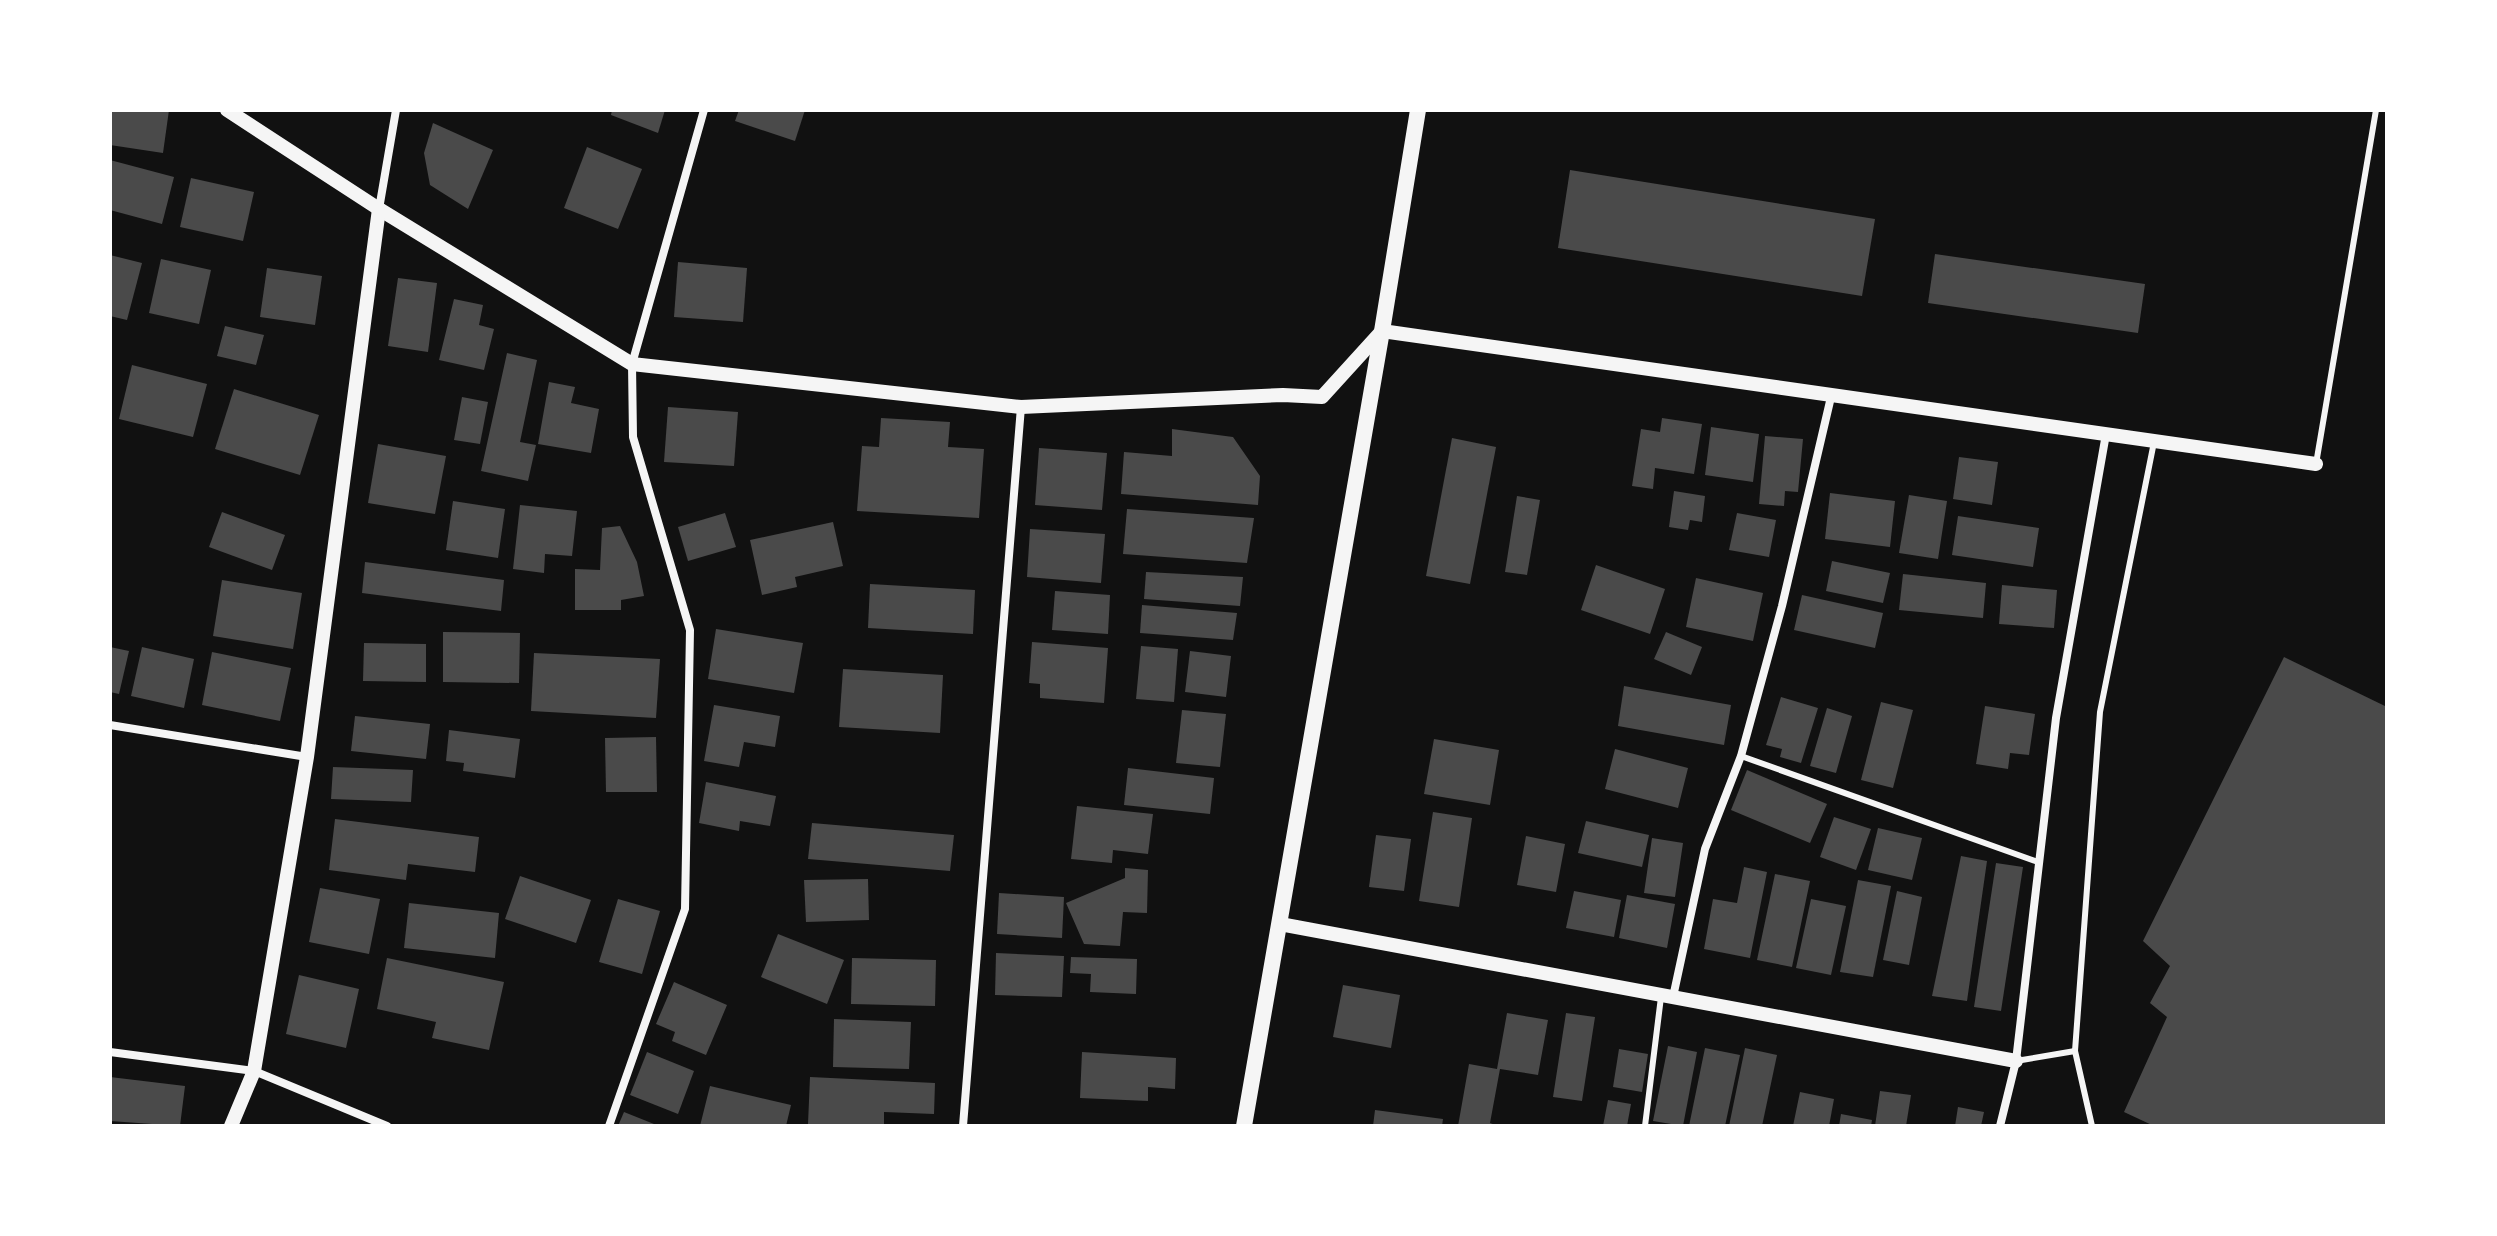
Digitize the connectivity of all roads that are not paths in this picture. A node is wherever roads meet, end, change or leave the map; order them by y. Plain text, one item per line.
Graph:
1 (227, 110) edge
2 (396, 110) edge
3 (704, 110) edge
4 (1418, 110) edge
5 (2376, 110) edge
6 (379, 209) junction
7 (1382, 331) junction
8 (632, 364) junction
9 (1831, 397) junction
10 (1021, 407) junction
11 (2106, 434) junction
12 (2154, 442) junction
13 (2316, 464) joint
14 (110, 725) edge
15 (1741, 756) junction
16 (307, 757) junction
17 (2038, 862) junction
18 (1280, 924) junction
19 (1667, 997) junction
20 (2075, 1051) junction
21 (110, 1052) edge
22 (2016, 1061) junction
23 (254, 1071) junction
24 (231, 1126) edge
25 (387, 1126) edge
26 (609, 1126) edge
27 (963, 1126) edge
28 (1244, 1126) edge
29 (1645, 1126) edge
30 (2000, 1126) edge
31 (2092, 1126) edge

1 - 6 street
2 - 6 street
3 - 8 street
4 - 7 main road
5 - 13 lane
6 - 8 street
6 - 16 street
7 - 9 street
7 - 10 street
7 - 18 main road
8 - 10 street
8 - 26 street
9 - 11 street
9 - 15 street
10 - 27 street
11 - 12 street
11 - 17 street
12 - 13 street
12 - 20 lane
14 - 16 street
15 - 17 lane
15 - 19 street
16 - 23 street
17 - 22 street
18 - 19 street
18 - 28 main road
19 - 22 street
19 - 29 lane
20 - 22 lane
20 - 31 lane
21 - 23 street
22 - 30 street
23 - 24 street
23 - 25 street

